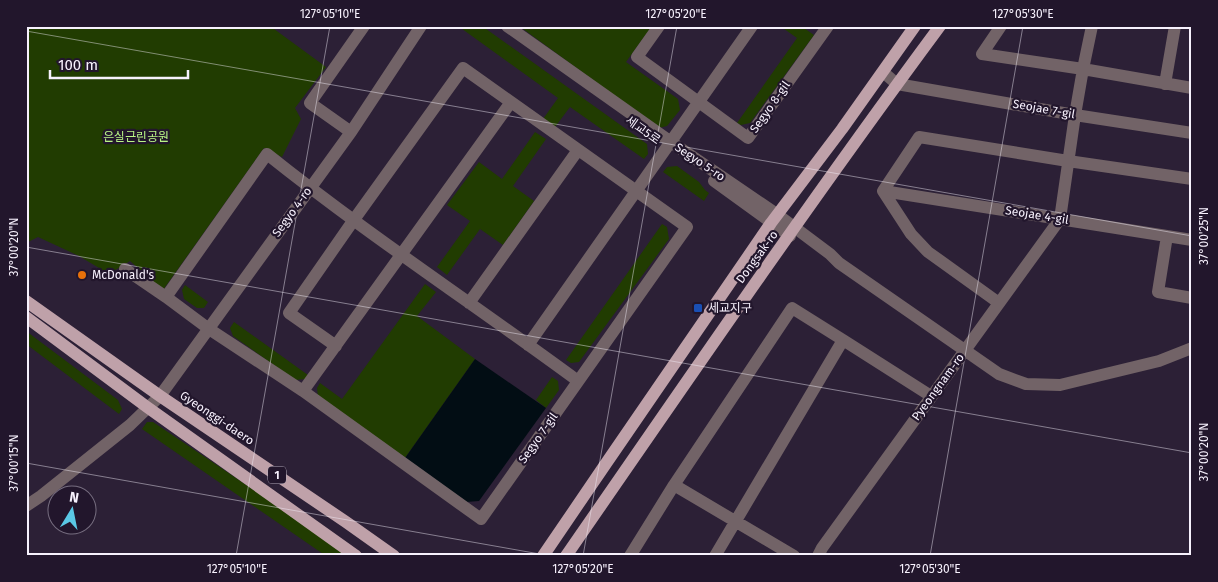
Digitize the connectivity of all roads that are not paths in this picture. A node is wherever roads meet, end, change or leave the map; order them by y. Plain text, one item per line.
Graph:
1 (364, 26) edge
2 (421, 26) edge
3 (495, 26) edge
4 (508, 26) edge
5 (659, 26) edge
6 (752, 26) edge
7 (828, 26) edge
8 (915, 26) edge
9 (940, 26) edge
10 (1000, 26) edge
11 (1092, 26) edge
12 (1175, 26) edge
13 (1083, 69) junction
14 (883, 72) junction
15 (897, 84) junction
16 (1165, 84) junction
17 (1192, 88) edge
18 (699, 101) junction
19 (511, 102) junction
20 (1075, 115) junction
21 (351, 132) junction
22 (1192, 133) edge
23 (669, 144) junction
24 (578, 150) junction
25 (1068, 161) junction
26 (1192, 179) edge
27 (309, 188) junction
28 (636, 191) junction
29 (883, 191) junction
30 (774, 219) junction
31 (1060, 219) junction
32 (353, 221) junction
33 (792, 232) junction
34 (1167, 236) junction
35 (1192, 240) edge
36 (402, 254) junction
37 (125, 269) dead end
38 (166, 297) junction
39 (1192, 298) edge
40 (26, 301) edge
41 (469, 303) junction
42 (999, 303) junction
43 (26, 317) edge
44 (209, 329) junction
45 (843, 340) junction
46 (528, 345) junction
47 (336, 346) junction
48 (1192, 348) edge
49 (966, 350) junction
50 (578, 381) junction
51 (303, 391) junction
52 (160, 396) junction
53 (932, 396) junction
54 (147, 407) junction
55 (674, 485) junction
56 (26, 506) edge
57 (735, 520) junction
58 (356, 556) edge
59 (394, 556) edge
60 (543, 556) edge
61 (566, 556) edge
62 (630, 556) edge
63 (715, 556) edge
64 (794, 556) edge
65 (818, 556) edge

1 - 21 street
2 - 21 street, Segyo 4-ro
3 - 23 street, 세교5로
4 - 23 street, Segyo 5-ro
5 - 18 street, Segyo 8-gil
6 - 18 street
7 - 18 street, Segyo 8-gil
8 - 14 main road, Dongsak-ro
9 - 15 main road, Dongsak-ro
10 - 13 street
11 - 13 street
12 - 16 street
13 - 16 street
13 - 20 street
14 - 15 street
14 - 30 main road, Dongsak-ro
15 - 20 street, Seojae 7-gil
15 - 33 main road, Dongsak-ro
16 - 17 street
18 - 23 street
19 - 24 street, Segyo 7-gil
19 - 32 street, Segyo 7-gil
19 - 36 street
20 - 22 street, Seojae 7-gil
20 - 25 street
21 - 27 street, Segyo 4-ro
23 - 28 street
23 - 30 street, Segyo 5-ro
24 - 28 street, Segyo 7-gil
24 - 41 street
25 - 26 street
25 - 29 street
25 - 31 street
27 - 32 street
27 - 38 street
27 - 44 street, Segyo 4-ro
28 - 46 street
28 - 50 street, Segyo 7-gil
29 - 31 street, Seojae 4-gil
29 - 42 street
30 - 33 street
30 - 60 main road, Dongsak-ro
31 - 34 street, Seojae 4-gil
31 - 42 street, Pyeongnam-ro
32 - 36 street
32 - 47 street, Segyo 7-gil
33 - 49 street
33 - 61 main road, Dongsak-ro
34 - 35 street, Seojae 4-gil
34 - 39 street
36 - 41 street
36 - 47 street
37 - 38 street, Segyo 7-gil
38 - 44 street, Segyo 7-gil
40 - 52 main road, Gyeonggi-daero / 1
41 - 46 street
42 - 49 street, Pyeongnam-ro
43 - 54 main road, 1
44 - 51 street, Segyo 7-gil
44 - 52 street, Segyo 4-ro
45 - 53 street
45 - 55 street
45 - 57 street
46 - 50 street
47 - 51 street
48 - 49 street
49 - 53 street, Pyeongnam-ro
50 - 51 street, Segyo 7-gil
52 - 54 street, Segyo 4-ro
52 - 59 main road, Gyeonggi-daero / 1
53 - 65 street, Pyeongnam-ro
54 - 56 street, Segyo 4-ro
54 - 58 main road, 1
55 - 57 street
55 - 62 street
57 - 63 street
57 - 64 street

